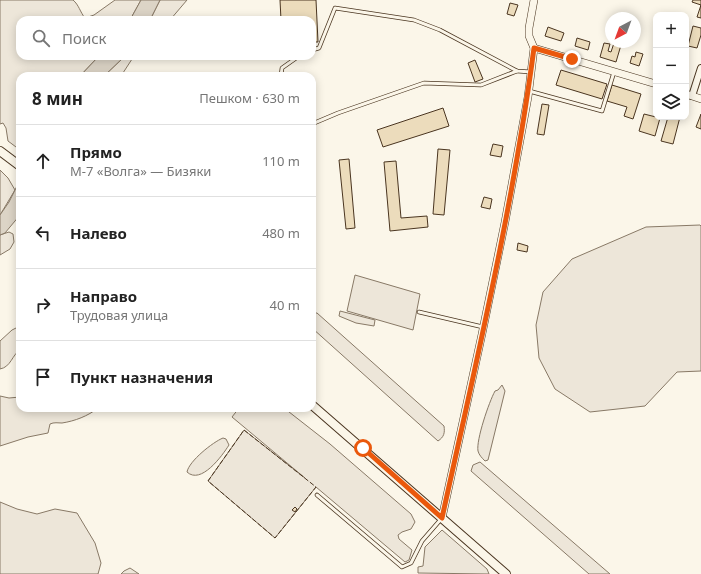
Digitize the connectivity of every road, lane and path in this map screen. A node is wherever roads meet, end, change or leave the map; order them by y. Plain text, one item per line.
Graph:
1 (534, 0) edge
2 (534, 48) junction
3 (316, 49) edge
4 (293, 60) edge
5 (701, 68) edge
6 (517, 71) junction
7 (282, 72) edge
8 (531, 72) junction
9 (614, 72) junction
10 (653, 83) edge
11 (528, 91) junction
12 (689, 95) edge
13 (701, 99) edge
14 (316, 122) edge
15 (1, 151) edge
16 (16, 163) edge
17 (419, 312) dead end
18 (484, 327) junction
19 (316, 408) edge
20 (317, 495) dead end
21 (442, 518) junction
22 (506, 574) edge

1 - 2 street
2 - 8 street
2 - 9 street
3 - 6 lane
4 - 7 lane
5 - 12 street
6 - 8 lane
6 - 14 lane
8 - 11 street
9 - 10 street
9 - 11 lane
11 - 18 street
12 - 13 street
15 - 16 main road
17 - 18 lane
18 - 21 street
19 - 21 main road
20 - 21 lane
21 - 22 main road

